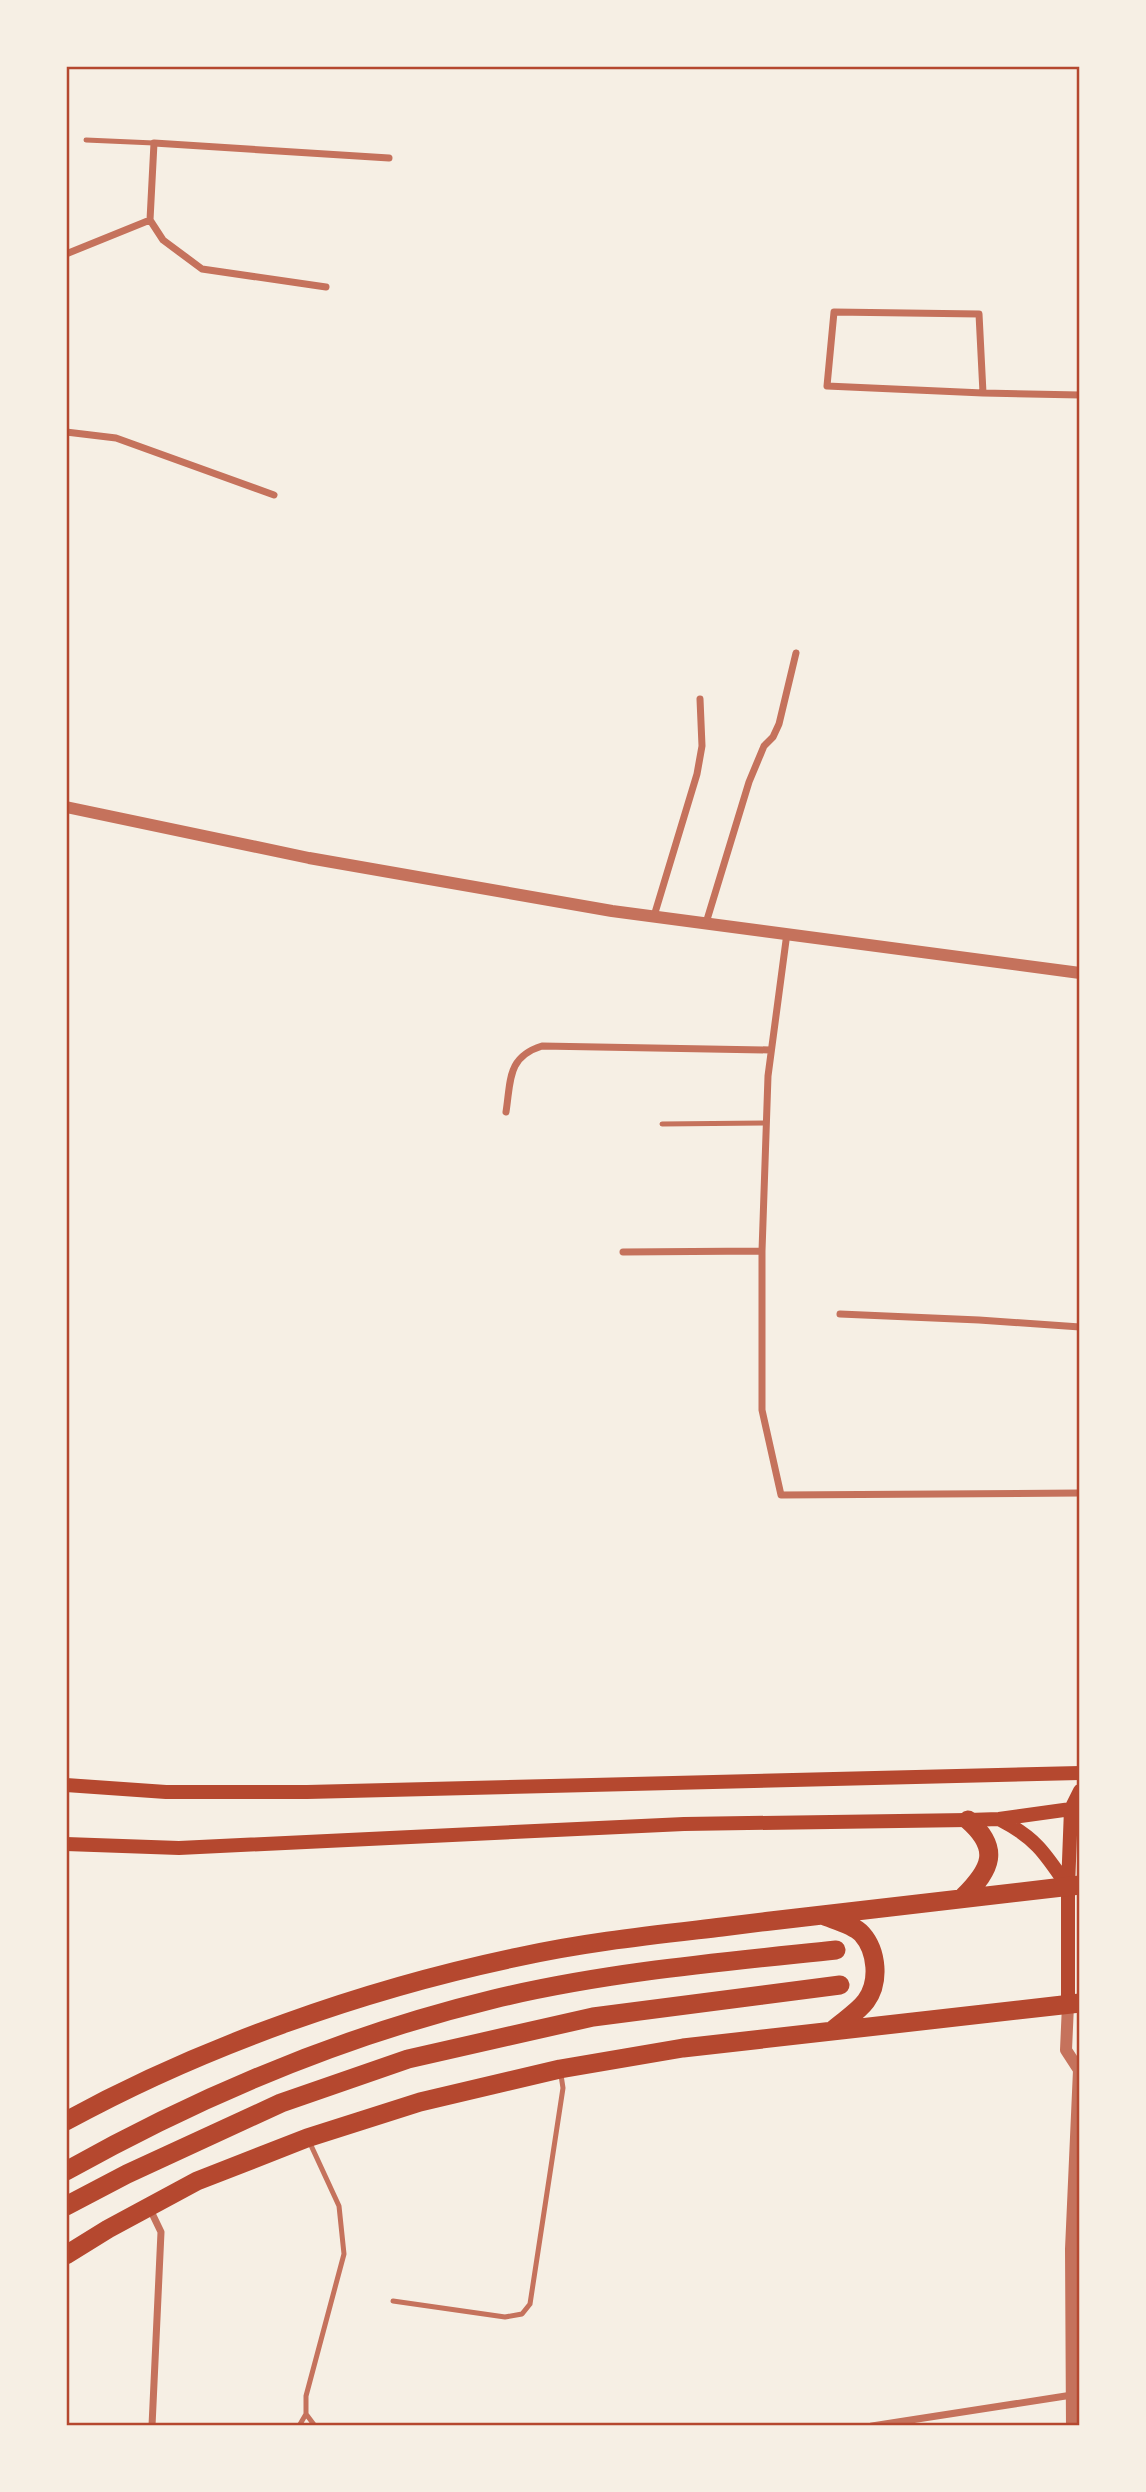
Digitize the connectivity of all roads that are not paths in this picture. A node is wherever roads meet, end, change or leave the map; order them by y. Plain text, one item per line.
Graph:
1 (86, 140) dead end
2 (154, 143) junction
3 (389, 158) dead end
4 (150, 220) junction
5 (66, 254) edge
6 (326, 287) dead end
7 (984, 393) junction
8 (1080, 395) edge
9 (66, 432) edge
10 (274, 495) dead end
11 (796, 653) dead end
12 (700, 699) dead end
13 (66, 807) edge
14 (654, 916) junction
15 (706, 923) junction
16 (788, 933) junction
17 (1080, 973) edge
18 (770, 1050) junction
19 (506, 1112) dead end
20 (765, 1123) junction
21 (662, 1124) dead end
22 (762, 1251) junction
23 (623, 1252) dead end
24 (840, 1314) dead end
25 (1080, 1327) edge
26 (1080, 1493) edge
27 (1080, 1773) edge
28 (66, 1785) edge
29 (1080, 1791) edge
30 (1071, 1809) junction
31 (999, 1819) junction
32 (968, 1820) junction
33 (66, 1844) edge
34 (1074, 1886) edge
35 (964, 1896) junction
36 (821, 1914) junction
37 (836, 1950) dead end
38 (840, 1985) dead end
39 (1074, 2004) edge
40 (833, 2030) junction
41 (560, 2068) junction
42 (1079, 2070) edge
43 (66, 2121) edge
44 (307, 2138) junction
45 (66, 2171) edge
46 (66, 2206) edge
47 (149, 2207) junction
48 (1075, 2249) edge
49 (66, 2255) edge
50 (393, 2301) dead end
51 (1073, 2395) junction
52 (306, 2414) junction
53 (152, 2426) edge
54 (299, 2426) edge
55 (315, 2426) edge
56 (872, 2426) edge
57 (1072, 2426) edge

1 - 2 lane
2 - 3 street
2 - 4 street
4 - 5 street
4 - 6 street
7 - 7 street
7 - 8 street
9 - 10 street
11 - 15 street
12 - 14 street
13 - 14 street
14 - 15 street
15 - 16 street
16 - 17 street
16 - 18 street
18 - 19 street
18 - 20 street
20 - 21 lane
20 - 22 street
22 - 23 street
22 - 26 street
24 - 25 street
27 - 28 main road
29 - 30 main road
30 - 31 main road
30 - 34 main road
31 - 32 main road
31 - 34 main road
32 - 33 main road
32 - 35 highway
34 - 35 highway
34 - 39 main road
35 - 36 highway
36 - 40 highway
36 - 43 highway
37 - 45 highway
38 - 46 highway
39 - 40 highway
39 - 42 street
40 - 41 highway
41 - 44 highway
41 - 50 lane
42 - 48 street
44 - 47 highway
44 - 52 lane
47 - 49 highway
47 - 53 street
48 - 51 street
51 - 56 street
51 - 57 street
52 - 54 lane
52 - 55 lane

